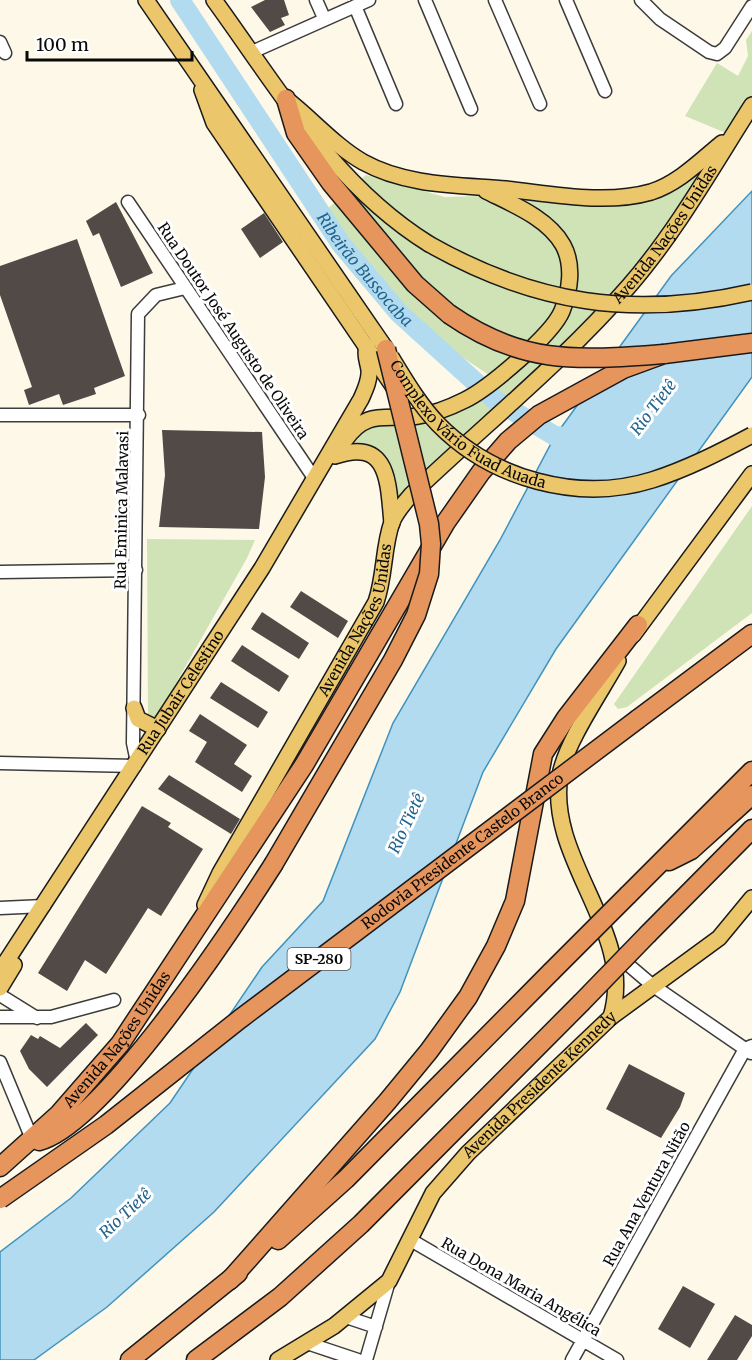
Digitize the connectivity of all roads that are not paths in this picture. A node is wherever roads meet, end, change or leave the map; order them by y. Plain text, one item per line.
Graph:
1 (146, 0) edge
2 (214, 0) edge
3 (316, 0) edge
4 (369, 0) edge
5 (425, 0) edge
6 (495, 0) edge
7 (566, 0) edge
8 (642, 0) edge
9 (355, 6) junction
10 (752, 6) edge
11 (324, 18) junction
12 (252, 52) junction
13 (199, 78) junction
14 (605, 91) dead end
15 (286, 99) junction
16 (396, 104) dead end
17 (540, 104) dead end
18 (752, 105) edge
19 (471, 109) dead end
20 (736, 132) junction
21 (477, 186) junction
22 (128, 202) dead end
23 (186, 288) junction
24 (752, 291) edge
25 (752, 343) edge
26 (367, 346) junction
27 (386, 349) junction
28 (664, 354) junction
29 (0, 415) edge
30 (139, 415) junction
31 (416, 417) junction
32 (752, 435) edge
33 (335, 456) junction
34 (752, 474) edge
35 (314, 477) junction
36 (392, 523) junction
37 (136, 570) junction
38 (0, 572) edge
39 (638, 625) junction
40 (752, 634) edge
41 (752, 645) edge
42 (732, 649) junction
43 (134, 708) junction
44 (158, 729) junction
45 (0, 762) edge
46 (136, 764) junction
47 (752, 771) edge
48 (752, 795) edge
49 (752, 829) edge
50 (654, 868) junction
51 (752, 898) edge
52 (44, 906) junction
53 (0, 909) edge
54 (198, 922) junction
55 (612, 951) junction
56 (0, 971) edge
57 (652, 985) junction
58 (0, 988) edge
59 (0, 995) edge
60 (114, 1000) dead end
61 (0, 1017) edge
62 (611, 1017) junction
63 (38, 1019) junction
64 (750, 1050) edge
65 (0, 1062) edge
66 (29, 1142) junction
67 (0, 1167) edge
68 (0, 1199) edge
69 (409, 1239) junction
70 (230, 1280) junction
71 (389, 1281) junction
72 (346, 1317) junction
73 (375, 1327) junction
74 (583, 1340) junction
75 (307, 1342) junction
76 (130, 1360) edge
77 (196, 1360) edge
78 (278, 1360) edge
79 (358, 1360) edge
80 (366, 1360) edge
81 (572, 1360) edge
82 (617, 1360) edge

1 - 13 main road
2 - 12 main road
3 - 11 street
4 - 9 street
5 - 19 street
6 - 17 street
7 - 14 street
8 - 10 street
9 - 11 street
9 - 16 street
11 - 12 street
12 - 15 main road
13 - 26 main road
13 - 27 main road, Complexo Vário Fuad Auada
15 - 21 main road
15 - 24 main road, bridge
15 - 28 highway, bridge
18 - 20 main road, Avenida Nações Unidas
20 - 21 main road
20 - 36 main road, Avenida Nações Unidas
21 - 31 main road
22 - 23 street, Rua Doutor José Augusto de Oliveira
23 - 30 street, Rua Eminica Malavasi
23 - 35 street, Rua Doutor José Augusto de Oliveira
25 - 28 highway
26 - 31 main road
26 - 35 main road, Rua Jubair Celestino
27 - 32 main road, Complexo Vário Fuad Auada, bridge
27 - 66 highway, bridge
28 - 54 highway, bridge
29 - 30 street
30 - 37 street, Rua Eminica Malavasi
31 - 33 main road
33 - 35 main road
33 - 36 main road
34 - 39 main road, Avenida Presidente Kennedy
35 - 44 main road, Rua Jubair Celestino
36 - 54 main road, Avenida Nações Unidas
37 - 38 street
37 - 43 street, Rua Eminica Malavasi
39 - 55 main road, Avenida Presidente Kennedy
39 - 70 highway
40 - 42 highway, Rodovia Presidente Castelo Branco / SP-280
41 - 42 highway
42 - 68 highway, Rodovia Presidente Castelo Branco / SP-280, bridge
43 - 44 main road
43 - 46 street, Rua Eminica Malavasi
44 - 46 main road, Rua Jubair Celestino
45 - 46 street
46 - 52 main road, Rua Jubair Celestino
47 - 50 highway
48 - 50 highway
49 - 77 highway, bridge
50 - 70 highway, bridge
51 - 57 main road
52 - 53 street
52 - 56 main road, Rua Jubair Celestino
52 - 58 main road, Rua Jubair Celestino
54 - 66 highway, Avenida Nações Unidas
55 - 57 street
55 - 62 main road, Avenida Presidente Kennedy
57 - 62 main road
57 - 64 street
59 - 63 street
60 - 63 street
61 - 63 street
62 - 69 main road, Avenida Presidente Kennedy
64 - 74 street, Rua Ana Ventura Nitão
65 - 66 street
66 - 67 highway, Avenida Nações Unidas
69 - 71 main road, Avenida Presidente Kennedy
69 - 74 street, Rua Dona Maria Angélica
70 - 76 highway
71 - 72 main road, Avenida Presidente Kennedy
71 - 73 street
72 - 73 street
72 - 75 main road, Avenida Presidente Kennedy
73 - 80 street
74 - 81 street, Rua Ana Ventura Nitão
74 - 82 street, Rua Dona Maria Angélica
75 - 78 main road, Avenida Presidente Kennedy
75 - 79 street

